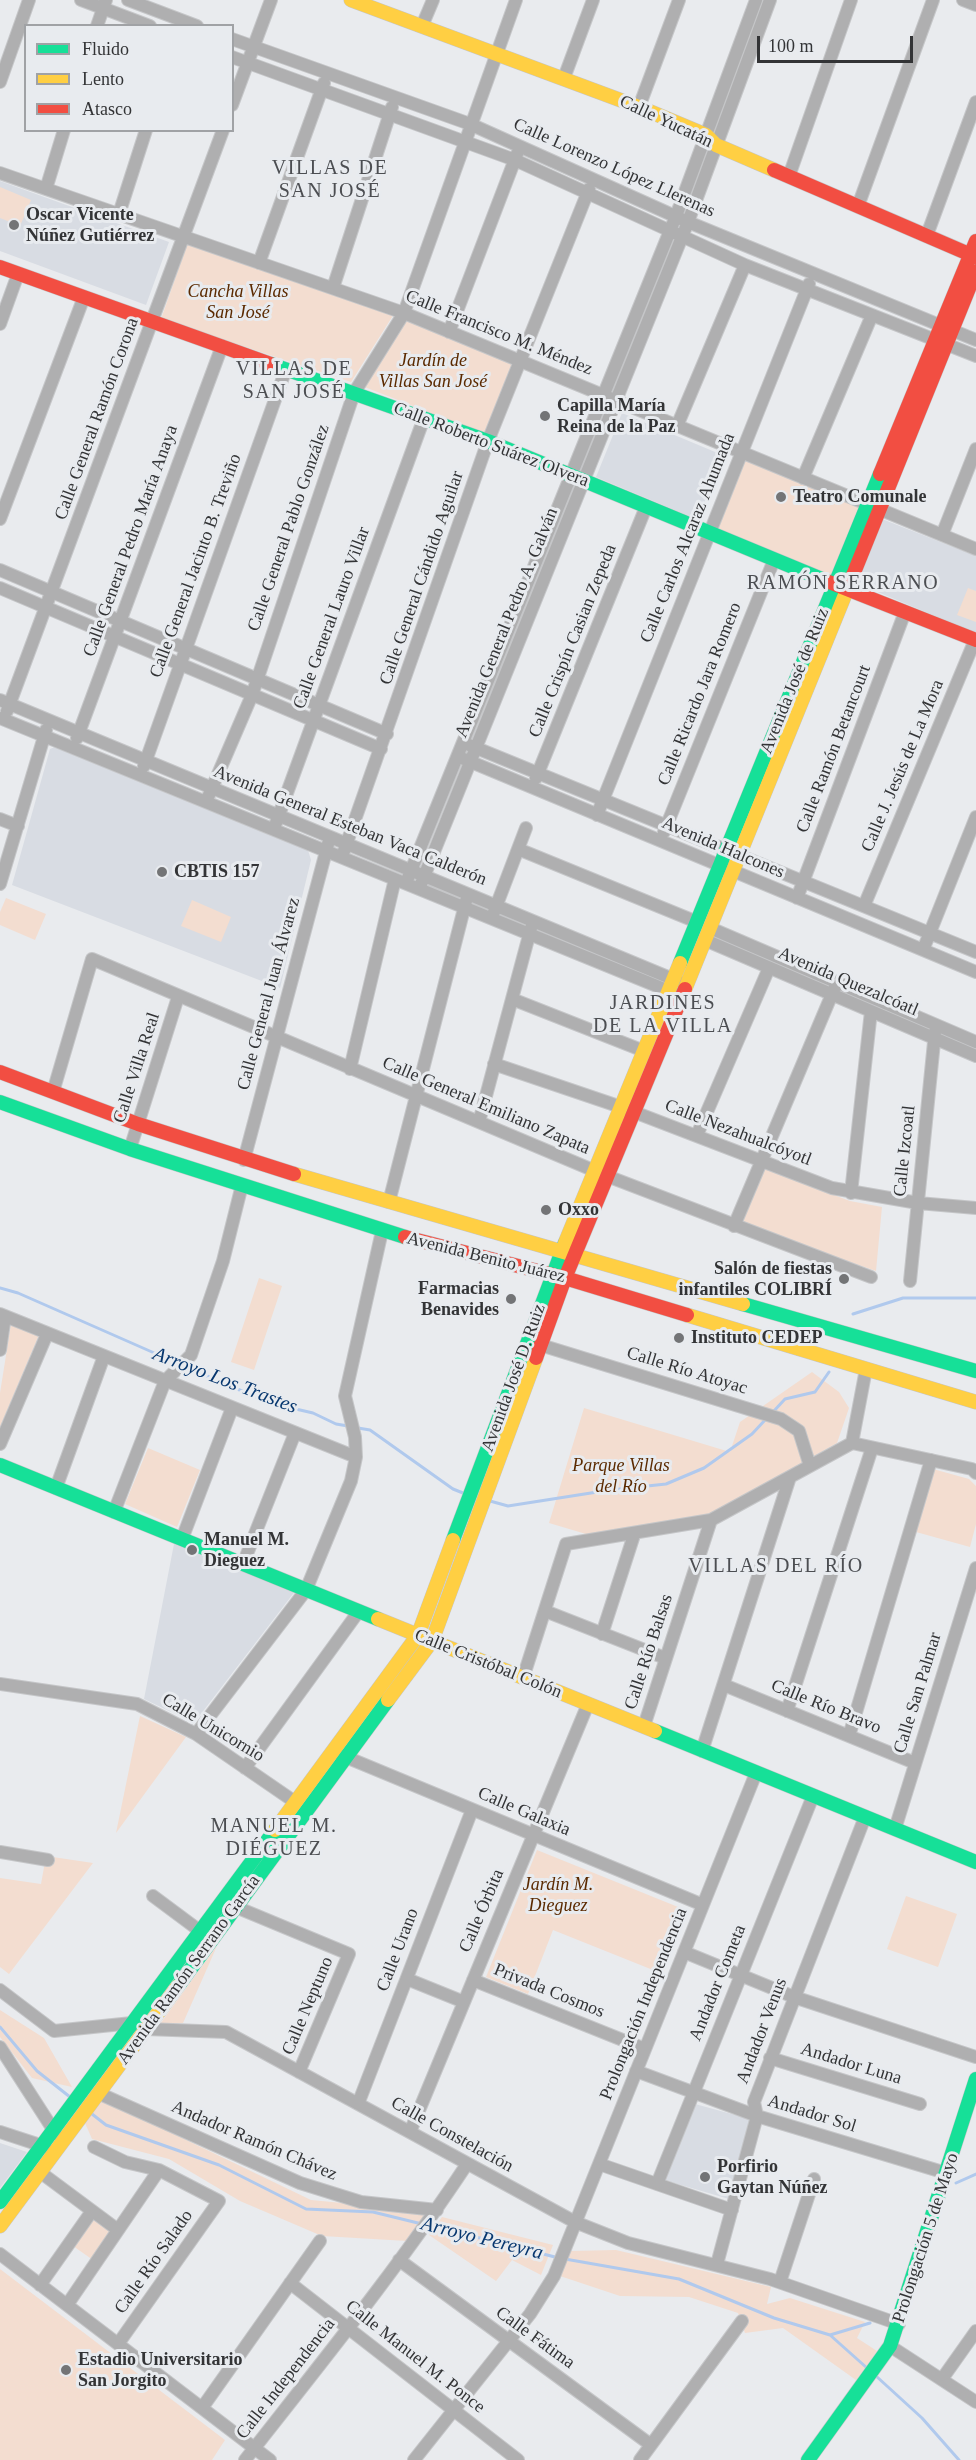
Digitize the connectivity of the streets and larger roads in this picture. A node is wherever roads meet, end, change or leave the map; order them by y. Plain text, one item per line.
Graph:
1 (29, 0) edge
2 (81, 0) edge
3 (128, 0) edge
4 (272, 0) edge
5 (351, 0) edge
6 (433, 0) edge
7 (516, 0) edge
8 (593, 0) edge
9 (679, 0) edge
10 (756, 0) edge
11 (770, 0) edge
12 (851, 0) edge
13 (933, 0) edge
14 (963, 0) edge
15 (104, 4) edge
16 (976, 5) edge
17 (182, 23) edge
18 (98, 24) edge
19 (146, 24) edge
20 (422, 26) junction
21 (234, 40) edge
22 (254, 47) junction
23 (496, 54) junction
24 (234, 58) edge
25 (248, 63) junction
26 (327, 73) junction
27 (564, 78) junction
28 (0, 82) edge
29 (321, 89) junction
30 (396, 98) junction
31 (234, 100) edge
32 (976, 102) edge
33 (639, 107) junction
34 (390, 113) junction
35 (470, 124) junction
36 (63, 132) edge
37 (145, 132) edge
38 (222, 132) edge
39 (706, 135) junction
40 (465, 141) junction
41 (521, 145) junction
42 (717, 145) junction
43 (515, 160) junction
44 (0, 173) edge
45 (789, 176) junction
46 (594, 178) junction
47 (46, 189) junction
48 (587, 194) junction
49 (858, 206) junction
50 (119, 214) junction
51 (676, 216) junction
52 (688, 222) junction
53 (669, 232) junction
54 (927, 235) junction
55 (184, 236) junction
56 (681, 238) junction
57 (976, 241) edge
58 (972, 255) edge
59 (259, 263) junction
60 (745, 265) junction
61 (0, 267) edge
62 (976, 271) edge
63 (18, 274) junction
64 (813, 274) junction
65 (333, 288) junction
66 (807, 290) junction
67 (84, 297) junction
68 (404, 313) junction
69 (872, 315) junction
70 (152, 321) junction
71 (0, 324) edge
72 (449, 332) junction
73 (943, 334) junction
74 (976, 340) edge
75 (222, 346) junction
76 (976, 356) edge
77 (519, 360) junction
78 (286, 369) junction
79 (354, 393) junction
80 (603, 395) junction
81 (616, 401) junction
82 (424, 418) junction
83 (677, 426) junction
84 (488, 441) junction
85 (976, 449) edge
86 (742, 453) junction
87 (577, 478) junction
88 (804, 478) junction
89 (646, 507) junction
90 (873, 507) junction
91 (0, 519) edge
92 (709, 534) junction
93 (942, 535) junction
94 (976, 549) edge
95 (774, 560) junction
96 (0, 570) edge
97 (841, 587) junction
98 (0, 588) edge
99 (52, 592) junction
100 (46, 608) junction
101 (905, 612) junction
102 (120, 621) junction
103 (115, 637) junction
104 (975, 640) edge
105 (186, 649) junction
106 (180, 664) junction
107 (258, 679) junction
108 (252, 695) junction
109 (5, 702) edge
110 (319, 705) junction
111 (2, 719) edge
112 (314, 720) junction
113 (50, 721) junction
114 (79, 733) junction
115 (387, 734) junction
116 (44, 736) junction
117 (463, 742) junction
118 (73, 748) junction
119 (476, 748) junction
120 (381, 749) junction
121 (457, 757) junction
122 (146, 760) junction
123 (470, 762) junction
124 (538, 773) junction
125 (140, 775) junction
126 (213, 788) junction
127 (532, 788) junction
128 (603, 800) junction
129 (206, 802) junction
130 (597, 815) junction
131 (279, 816) junction
132 (976, 818) edge
133 (0, 819) edge
134 (666, 825) junction
135 (18, 826) junction
136 (525, 828) dead end
137 (274, 830) junction
138 (330, 837) junction
139 (660, 841) junction
140 (347, 844) junction
141 (518, 849) junction
142 (726, 850) junction
143 (326, 851) junction
144 (740, 855) junction
145 (342, 857) junction
146 (720, 866) junction
147 (411, 870) junction
148 (733, 871) junction
149 (424, 876) junction
150 (401, 881) junction
151 (802, 881) junction
152 (0, 884) edge
153 (419, 889) junction
154 (468, 894) junction
155 (797, 898) junction
156 (496, 906) junction
157 (864, 906) junction
158 (464, 907) junction
159 (492, 919) junction
160 (533, 921) junction
161 (697, 922) junction
162 (930, 933) junction
163 (529, 934) junction
164 (708, 934) junction
165 (923, 950) junction
166 (976, 952) edge
167 (769, 968) junction
168 (976, 972) edge
169 (837, 982) junction
170 (678, 988) junction
171 (832, 994) junction
172 (178, 997) junction
173 (512, 999) junction
174 (871, 1011) junction
175 (935, 1025) junction
176 (276, 1038) junction
177 (934, 1038) junction
178 (976, 1042) edge
179 (644, 1051) junction
180 (976, 1056) edge
181 (494, 1064) junction
182 (350, 1069) junction
183 (0, 1072) edge
184 (53, 1092) junction
185 (417, 1096) junction
186 (0, 1102) edge
187 (627, 1110) junction
188 (479, 1122) junction
189 (138, 1124) junction
190 (697, 1135) junction
191 (130, 1149) junction
192 (244, 1160) junction
193 (761, 1162) junction
194 (601, 1173) junction
195 (242, 1185) junction
196 (851, 1193) junction
197 (389, 1202) junction
198 (918, 1203) junction
199 (976, 1208) edge
200 (734, 1226) junction
201 (382, 1231) junction
202 (568, 1253) junction
203 (559, 1276) junction
204 (871, 1277) dead end
205 (910, 1281) dead end
206 (776, 1312) junction
207 (2, 1315) edge
208 (47, 1334) junction
209 (767, 1339) junction
210 (534, 1343) junction
211 (0, 1350) edge
212 (104, 1356) junction
213 (866, 1369) junction
214 (976, 1371) edge
215 (165, 1381) junction
216 (976, 1402) edge
217 (232, 1408) junction
218 (295, 1433) junction
219 (852, 1443) junction
220 (0, 1444) edge
221 (872, 1448) junction
222 (356, 1457) junction
223 (931, 1460) junction
224 (0, 1465) edge
225 (810, 1466) junction
226 (976, 1473) edge
227 (790, 1477) junction
228 (56, 1488) junction
229 (114, 1512) junction
230 (711, 1520) junction
231 (634, 1535) junction
232 (182, 1539) junction
233 (243, 1564) junction
234 (976, 1568) edge
235 (306, 1590) junction
236 (359, 1611) junction
237 (544, 1611) junction
238 (602, 1634) junction
239 (418, 1635) junction
240 (432, 1641) junction
241 (665, 1658) junction
242 (523, 1678) junction
243 (0, 1684) edge
244 (724, 1685) junction
245 (588, 1704) junction
246 (787, 1711) junction
247 (644, 1726) junction
248 (195, 1734) junction
249 (849, 1736) junction
250 (332, 1751) junction
251 (702, 1751) junction
252 (346, 1757) junction
253 (915, 1763) junction
254 (245, 1768) junction
255 (756, 1773) junction
256 (813, 1796) junction
257 (295, 1802) junction
258 (472, 1810) junction
259 (865, 1817) junction
260 (895, 1829) junction
261 (533, 1835) junction
262 (0, 1852) edge
263 (48, 1860) dead end
264 (976, 1862) edge
265 (153, 1896) dead end
266 (222, 1901) junction
267 (703, 1905) junction
268 (236, 1907) junction
269 (200, 1930) junction
270 (684, 1952) junction
271 (740, 1976) junction
272 (407, 1978) junction
273 (473, 1980) junction
274 (0, 1990) edge
275 (794, 1997) junction
276 (464, 2002) junction
277 (132, 2023) junction
278 (146, 2029) junction
279 (0, 2047) edge
280 (645, 2049) junction
281 (976, 2057) edge
282 (770, 2058) junction
283 (636, 2071) junction
284 (299, 2072) junction
285 (976, 2079) edge
286 (694, 2093) junction
287 (97, 2095) junction
288 (358, 2104) junction
289 (921, 2104) dead end
290 (757, 2116) junction
291 (410, 2132) junction
292 (0, 2133) edge
293 (58, 2135) junction
294 (94, 2147) dead end
295 (48, 2149) junction
296 (468, 2164) junction
297 (599, 2164) junction
298 (159, 2170) junction
299 (40, 2172) junction
300 (946, 2173) junction
301 (814, 2179) dead end
302 (657, 2184) junction
303 (0, 2202) edge
304 (732, 2210) junction
305 (92, 2211) junction
306 (435, 2212) junction
307 (575, 2222) junction
308 (0, 2226) edge
309 (118, 2230) junction
310 (320, 2241) dead end
311 (0, 2254) edge
312 (399, 2260) junction
313 (717, 2264) junction
314 (780, 2282) junction
315 (290, 2283) junction
316 (40, 2285) junction
317 (67, 2305) junction
318 (742, 2320) dead end
319 (899, 2324) junction
320 (349, 2329) junction
321 (976, 2331) edge
322 (508, 2341) junction
323 (118, 2344) junction
324 (890, 2346) junction
325 (942, 2379) junction
326 (976, 2402) edge
327 (202, 2408) junction
328 (454, 2410) junction
329 (651, 2445) junction
330 (254, 2448) junction
331 (245, 2460) edge
332 (270, 2460) edge
333 (414, 2460) edge
334 (518, 2460) edge
335 (640, 2460) edge
336 (808, 2460) edge

1 - 28 street
2 - 15 street
3 - 17 street
4 - 22 street
5 - 20 street, Calle Yucatán
6 - 20 street
7 - 23 street, Calle General Pablo González
8 - 27 street
9 - 33 street
10 - 39 street, Avenida General Pedro A. Galván
11 - 42 street, Avenida General Pedro A. Galván
12 - 45 street
13 - 49 street
14 - 16 street
15 - 18 street
15 - 19 street
20 - 23 street, Calle Yucatán
21 - 22 street, Calle Lorenzo López Llerenas
22 - 25 street
22 - 26 street, Calle Lorenzo López Llerenas
23 - 27 street, Calle Yucatán
23 - 35 street, Calle General Pablo González
24 - 25 street, Calle Lorenzo López Llerenas
25 - 29 street, Calle Lorenzo López Llerenas
25 - 31 street
26 - 29 street
26 - 30 street, Calle Lorenzo López Llerenas
27 - 33 street, Calle Yucatán
29 - 34 street, Calle Lorenzo López Llerenas
29 - 59 street
30 - 34 street
30 - 35 street, Calle Lorenzo López Llerenas
32 - 54 street
33 - 39 street, Calle Yucatán
34 - 40 street, Calle Lorenzo López Llerenas
34 - 65 street
35 - 40 street, Calle General Pablo González
35 - 41 street, Calle Lorenzo López Llerenas
36 - 47 street
37 - 50 street
38 - 55 street, Calle General Ramón Corona
39 - 42 street, Calle Yucatán
39 - 51 street, Avenida General Pedro A. Galván
40 - 43 street, Calle Lorenzo López Llerenas
40 - 68 street, Calle General Pablo González
41 - 43 street
41 - 46 street, Calle Lorenzo López Llerenas
42 - 45 street, Calle Yucatán
42 - 52 street, Avenida General Pedro A. Galván
43 - 48 street, Calle Lorenzo López Llerenas
43 - 72 street
44 - 47 street, Calle Francisco M. Méndez
45 - 49 street, Calle Yucatán
46 - 48 street, Calle General Cándido Aguilar
46 - 51 street, Calle Lorenzo López Llerenas
47 - 50 street, Calle Francisco M. Méndez
48 - 53 street, Calle Lorenzo López Llerenas
48 - 77 street, Calle General Cándido Aguilar
49 - 54 street, Calle Yucatán
50 - 55 street, Calle Francisco M. Méndez
51 - 52 street, Calle Lorenzo López Llerenas
51 - 53 street, Avenida General Pedro A. Galván
52 - 56 street, Avenida General Pedro A. Galván
52 - 64 street, Calle Lorenzo López Llerenas
53 - 56 street, Calle Lorenzo López Llerenas
53 - 80 street, Avenida General Pedro A. Galván
54 - 58 street, Calle Yucatán
55 - 59 street, Calle Francisco M. Méndez
55 - 70 street, Calle General Ramón Corona
56 - 60 street, Calle Lorenzo López Llerenas
56 - 81 street, Avenida General Pedro A. Galván
57 - 58 street, Avenida José de Ruiz
58 - 73 street, Avenida José de Ruiz
59 - 65 street, Calle Francisco M. Méndez
60 - 66 street, Calle Lorenzo López Llerenas
60 - 83 street
61 - 63 street, Calle Roberto Suárez Olvera
62 - 73 street, Avenida José de Ruiz
63 - 67 street, Calle Roberto Suárez Olvera
63 - 71 street
64 - 66 street, Calle Carlos Alcaraz Ahumada
64 - 73 street, Calle Lorenzo López Llerenas
65 - 68 street, Calle Francisco M. Méndez
66 - 69 street, Calle Lorenzo López Llerenas
66 - 86 street, Calle Carlos Alcaraz Ahumada
67 - 70 street, Calle Roberto Suárez Olvera
67 - 91 street
68 - 72 street, Calle Francisco M. Méndez
68 - 79 street, Calle General Pablo González
69 - 73 street, Calle Lorenzo López Llerenas
69 - 88 street
70 - 75 street, Calle Roberto Suárez Olvera
70 - 99 street, Calle General Ramón Corona
72 - 77 street, Calle Francisco M. Méndez
73 - 74 street, Calle Lorenzo López Llerenas
73 - 76 street, Calle Lorenzo López Llerenas
73 - 90 street, Avenida José de Ruiz
75 - 78 street, Calle Roberto Suárez Olvera
75 - 102 street, Calle General Pedro María Anaya
77 - 80 street, Calle Francisco M. Méndez
77 - 84 street, Calle General Cándido Aguilar
78 - 79 street, Calle Roberto Suárez Olvera
78 - 105 street, Calle General Jacinto B. Treviño
79 - 82 street, Calle Roberto Suárez Olvera
79 - 107 street, Calle General Pablo González
80 - 81 street, Calle Francisco M. Méndez
80 - 87 street, Avenida General Pedro A. Galván
81 - 83 street, Calle Francisco M. Méndez
81 - 87 street, Avenida General Pedro A. Galván
82 - 84 street, Calle Roberto Suárez Olvera
82 - 110 street, Calle General Lauro Villar
83 - 86 street, Calle Francisco M. Méndez
84 - 87 street, Calle Roberto Suárez Olvera
84 - 115 street, Calle General Cándido Aguilar
85 - 93 street
86 - 88 street, Calle Francisco M. Méndez
86 - 92 street, Calle Carlos Alcaraz Ahumada
87 - 89 street, Calle Roberto Suárez Olvera
87 - 117 street, Avenida General Pedro A. Galván
87 - 119 street, Avenida General Pedro A. Galván
88 - 90 street, Calle Francisco M. Méndez
89 - 92 street, Calle Roberto Suárez Olvera
89 - 124 street, Calle Crispín Casian Zepeda
90 - 93 street, Calle Francisco M. Méndez
90 - 97 street, Avenida José de Ruiz
92 - 95 street, Calle Roberto Suárez Olvera
92 - 128 street, Calle Carlos Alcaraz Ahumada
93 - 94 street, Calle Francisco M. Méndez
95 - 97 street, Calle Roberto Suárez Olvera
95 - 134 street, Calle Ricardo Jara Romero
96 - 99 street
97 - 101 street, Calle Roberto Suárez Olvera
97 - 142 street, Avenida José de Ruiz
97 - 144 street, Avenida José de Ruiz
98 - 100 street
99 - 100 street, Calle General Ramón Corona
99 - 102 street
100 - 103 street
100 - 109 street, Calle General Ramón Corona
101 - 104 street, Calle Roberto Suárez Olvera
101 - 151 street, Calle Ramón Betancourt
102 - 103 street, Calle General Pedro María Anaya
102 - 105 street
103 - 106 street
103 - 114 street, Calle General Pedro María Anaya
104 - 157 street, Calle J. Jesús de La Mora
105 - 106 street, Calle General Jacinto B. Treviño
105 - 107 street
106 - 108 street
106 - 122 street, Calle General Jacinto B. Treviño
107 - 108 street, Calle General Pablo González
107 - 110 street
108 - 112 street
108 - 126 street, Calle General Pablo González
109 - 111 street, Calle General Ramón Corona
109 - 113 street, Avenida General Esteban Vaca Calderón
110 - 112 street, Calle General Lauro Villar
110 - 115 street
111 - 116 street, Avenida General Esteban Vaca Calderón
112 - 120 street
112 - 131 street, Calle General Lauro Villar
113 - 114 street, Avenida General Esteban Vaca Calderón
113 - 116 street
114 - 118 street, Calle General Pedro María Anaya
114 - 122 street, Avenida General Esteban Vaca Calderón
115 - 120 street, Calle General Cándido Aguilar
116 - 118 street, Avenida General Esteban Vaca Calderón
116 - 135 street
117 - 119 street, Avenida Halcones
117 - 121 street, Avenida General Pedro A. Galván
118 - 125 street, Avenida General Esteban Vaca Calderón
119 - 123 street, Avenida General Pedro A. Galván
119 - 124 street, Avenida Halcones
120 - 140 street, Calle General Cándido Aguilar
121 - 123 street, Avenida Halcones
121 - 147 street, Avenida General Pedro A. Galván
122 - 125 street, Calle General Jacinto B. Treviño
122 - 126 street, Avenida General Esteban Vaca Calderón
123 - 127 street, Avenida Halcones
123 - 149 street, Avenida General Pedro A. Galván
124 - 127 street, Calle Crispín Casian Zepeda
124 - 128 street, Avenida Halcones
125 - 129 street, Avenida General Esteban Vaca Calderón
126 - 129 street, Calle General Pablo González
126 - 131 street, Avenida General Esteban Vaca Calderón
127 - 130 street, Avenida Halcones
128 - 130 street, Calle Carlos Alcaraz Ahumada
128 - 134 street, Avenida Halcones
129 - 137 street, Avenida General Esteban Vaca Calderón
130 - 139 street, Avenida Halcones
131 - 137 street, Calle General Lauro Villar
131 - 138 street, Avenida General Esteban Vaca Calderón
132 - 162 street
133 - 135 street
134 - 139 street, Calle Ricardo Jara Romero
134 - 142 street, Avenida Halcones
135 - 152 street
136 - 141 street
137 - 143 street, Avenida General Esteban Vaca Calderón
138 - 140 street, Avenida General Esteban Vaca Calderón
138 - 143 street, Calle General Juan Álvarez
139 - 146 street, Avenida Halcones
140 - 145 street, Calle General Cándido Aguilar
140 - 147 street, Avenida General Esteban Vaca Calderón
141 - 156 street
141 - 161 street
142 - 144 street, Avenida Halcones
142 - 146 street, Avenida José de Ruiz
143 - 145 street, Avenida General Esteban Vaca Calderón
143 - 176 street, Calle General Juan Álvarez
144 - 148 street, Avenida José de Ruiz
144 - 151 street, Avenida Halcones
145 - 150 street, Avenida General Esteban Vaca Calderón
146 - 148 street, Avenida Halcones
146 - 161 street, Avenida José de Ruiz
147 - 149 street, Avenida General Esteban Vaca Calderón
147 - 150 street, Avenida General Pedro A. Galván
148 - 155 street, Avenida Halcones
148 - 164 street, Avenida José de Ruiz
149 - 153 street, Avenida General Pedro A. Galván
149 - 154 street, Avenida General Esteban Vaca Calderón
150 - 153 street, Avenida General Esteban Vaca Calderón
150 - 182 street, Avenida General Pedro A. Galván
151 - 155 street, Calle Ramón Betancourt
151 - 157 street, Avenida Halcones
153 - 158 street, Avenida General Esteban Vaca Calderón
154 - 156 street, Avenida General Esteban Vaca Calderón
154 - 158 street
155 - 165 street, Avenida Halcones
156 - 159 street
156 - 160 street, Avenida General Esteban Vaca Calderón
157 - 162 street, Avenida Halcones
158 - 159 street, Avenida General Esteban Vaca Calderón
158 - 185 street
159 - 163 street, Avenida General Esteban Vaca Calderón
160 - 163 street
160 - 170 street, Avenida General Esteban Vaca Calderón
161 - 170 street, Avenida José D. Ruiz
162 - 165 street
162 - 166 street, Avenida Halcones
163 - 170 street, Avenida General Esteban Vaca Calderón
163 - 173 street
164 - 167 street, Avenida Quezalcóatl
164 - 169 street, Avenida Quezalcóatl
164 - 170 street, Avenida José D. Ruiz
165 - 168 street, Avenida Halcones
167 - 171 street, Avenida Quezalcóatl
167 - 190 street
169 - 171 street
169 - 175 street, Avenida Quezalcóatl
170 - 179 street, Avenida José D. Ruiz
170 - 187 street, Avenida José D. Ruiz
171 - 174 street, Avenida Quezalcóatl
171 - 193 street
172 - 176 street, Calle General Emiliano Zapata
172 - 184 street, Calle General Emiliano Zapata
172 - 189 street, Calle Villa Real
173 - 179 street
173 - 181 street
174 - 177 street, Avenida Quezalcóatl
174 - 196 street
175 - 177 street, Calle Izcoatl
175 - 178 street, Avenida Quezalcóatl
176 - 182 street, Calle General Emiliano Zapata
176 - 192 street, Calle General Juan Álvarez
177 - 180 street, Avenida Quezalcóatl
177 - 198 street, Calle Izcoatl
179 - 187 street, Avenida José D. Ruiz
181 - 187 street, Calle Nezahualcóyotl
181 - 188 street
182 - 185 street, Calle General Emiliano Zapata
183 - 184 street, Avenida Benito Juárez
184 - 189 street, Avenida Benito Juárez
185 - 188 street, Calle General Emiliano Zapata
185 - 197 street
186 - 191 street, Avenida Benito Juárez
187 - 190 street, Calle Nezahualcóyotl
187 - 194 street, Avenida José D. Ruiz
188 - 194 street, Calle General Emiliano Zapata
189 - 191 street, Calle Villa Real
189 - 192 street, Avenida Benito Juárez
190 - 193 street, Calle Nezahualcóyotl
191 - 195 street, Avenida Benito Juárez
192 - 197 street, Avenida Benito Juárez
193 - 196 street, Calle Nezahualcóyotl
193 - 200 street
194 - 200 street, Calle General Emiliano Zapata
194 - 202 street, Avenida José D. Ruiz
195 - 201 street, Avenida Benito Juárez
195 - 215 street
196 - 198 street, Calle Nezahualcóyotl
197 - 202 street, Avenida Benito Juárez
198 - 199 street, Calle Nezahualcóyotl
198 - 205 street, Calle Izcoatl
200 - 204 street, Calle General Emiliano Zapata
201 - 203 street, Avenida Benito Juárez
201 - 222 street
202 - 203 street, Avenida José D. Ruiz
202 - 206 street, Avenida Benito Juárez
203 - 209 street, Avenida Benito Juárez
203 - 210 street, Avenida José D. Ruiz
206 - 209 street
206 - 214 street, Avenida Benito Juárez
207 - 208 street
207 - 211 street
208 - 212 street
208 - 220 street
209 - 213 street, Avenida Benito Juárez
210 - 225 street, Calle Río Atoyac
210 - 239 street, Avenida José D. Ruiz
210 - 240 street, Avenida José D. Ruiz
212 - 215 street
212 - 228 street
213 - 216 street, Avenida Benito Juárez
213 - 219 street
215 - 217 street
215 - 229 street
217 - 218 street
217 - 232 street
218 - 222 street
218 - 233 street
219 - 221 street
219 - 225 street
221 - 223 street
221 - 246 street
222 - 235 street
223 - 226 street
223 - 249 street
224 - 228 street, Calle Cristóbal Colón
225 - 227 street
227 - 230 street
227 - 244 street
228 - 229 street, Calle Cristóbal Colón
229 - 232 street, Calle Cristóbal Colón
230 - 231 street
230 - 241 street, Calle Río Balsas
231 - 237 street
231 - 238 street
232 - 233 street, Calle Cristóbal Colón
233 - 235 street, Calle Cristóbal Colón
234 - 253 street, Calle San Palmar
235 - 236 street, Calle Cristóbal Colón
235 - 248 street
236 - 239 street, Calle Cristóbal Colón
236 - 254 street
237 - 238 street
237 - 242 street
238 - 241 street
239 - 240 street, Calle Cristóbal Colón
239 - 250 street, Avenida Ramón Serrano García
240 - 242 street, Calle Cristóbal Colón
240 - 252 street, Avenida Ramón Serrano García
241 - 247 street, Calle Río Balsas
242 - 245 street, Calle Cristóbal Colón
243 - 248 street, Calle Unicornio
244 - 246 street, Calle Río Bravo
244 - 251 street
245 - 247 street, Calle Cristóbal Colón
245 - 261 street, Calle Órbita
246 - 249 street, Calle Río Bravo
247 - 251 street, Calle Cristóbal Colón
248 - 254 street, Calle Unicornio
249 - 253 street, Calle Río Bravo
250 - 252 street, Calle Galaxia
250 - 257 street, Avenida Ramón Serrano García
251 - 255 street, Calle Cristóbal Colón
252 - 258 street, Calle Galaxia
252 - 268 street, Avenida Ramón Serrano García
253 - 260 street, Calle San Palmar
254 - 257 street, Calle Unicornio
255 - 256 street, Calle Cristóbal Colón
255 - 267 street, Prolongación Independencia
256 - 259 street, Calle Cristóbal Colón
256 - 271 street, Andador Cometa
257 - 266 street, Avenida Ramón Serrano García
258 - 261 street, Calle Galaxia
258 - 272 street, Calle Urano
259 - 260 street, Calle Cristóbal Colón
259 - 275 street, Andador Venus
260 - 264 street, Calle Cristóbal Colón
261 - 267 street, Calle Galaxia
261 - 273 street, Calle Órbita
262 - 263 street
265 - 269 street
266 - 268 street
266 - 269 street, Avenida Ramón Serrano García
267 - 270 street, Prolongación Independencia
268 - 278 street, Avenida Ramón Serrano García
268 - 284 street, Calle Neptuno
269 - 277 street, Avenida Ramón Serrano García
270 - 271 street
270 - 280 street, Prolongación Independencia
271 - 275 street
271 - 286 street, Andador Cometa
272 - 276 street
272 - 288 street, Calle Urano
273 - 276 street, Calle Órbita
273 - 280 street, Privada Cosmos
274 - 277 street, Calle Constelación
275 - 281 street
275 - 282 street, Andador Venus
276 - 291 street, Calle Órbita
277 - 278 street, Calle Constelación
277 - 293 street, Avenida Ramón Serrano García
278 - 284 street, Calle Constelación
278 - 287 street, Avenida Ramón Serrano García
279 - 293 street
280 - 283 street, Prolongación Independencia
282 - 289 street, Andador Luna
282 - 290 street, Andador Venus
283 - 286 street, Andador Sol
283 - 297 street, Prolongación Independencia
284 - 288 street, Calle Constelación
285 - 300 street, Prolongación 5 de Mayo
286 - 290 street, Andador Sol
286 - 302 street, Andador Cometa
287 - 293 street, Avenida Ramón Serrano García
287 - 306 street, Andador Ramón Chávez
288 - 291 street, Calle Constelación
290 - 300 street, Andador Sol
290 - 304 street, Andador Venus
291 - 296 street, Calle Constelación
292 - 295 street
293 - 295 street
294 - 298 street
295 - 299 street
295 - 303 street
296 - 306 street, Calle Independencia
296 - 307 street, Calle Constelación
297 - 302 street
297 - 307 street, Prolongación Independencia
298 - 309 street
298 - 323 street, Calle Río Salado
299 - 305 street
299 - 308 street
300 - 319 street, Prolongación 5 de Mayo
301 - 314 street
302 - 304 street
304 - 313 street, Andador Venus
305 - 309 street
305 - 316 street
306 - 312 street, Calle Independencia
307 - 313 street, Calle Constelación
307 - 322 street, Prolongación Independencia
309 - 317 street
310 - 315 street
311 - 316 street
312 - 320 street, Calle Independencia
312 - 322 street, Calle Fátima
313 - 314 street, Calle Constelación
314 - 319 street, Calle Constelación
315 - 320 street, Calle Manuel M. Ponce
315 - 327 street
316 - 317 street
317 - 323 street
318 - 329 street
319 - 324 street, Prolongación 5 de Mayo
320 - 328 street, Calle Manuel M. Ponce
320 - 330 street, Calle Independencia
321 - 325 street
322 - 328 street, Prolongación Independencia
322 - 329 street, Calle Fátima
323 - 327 street
324 - 325 street
324 - 336 street, Prolongación 5 de Mayo
325 - 326 street
327 - 330 street
328 - 333 street, Prolongación Independencia
328 - 334 street, Calle Manuel M. Ponce
329 - 335 street
330 - 331 street, Calle Independencia
330 - 332 street

